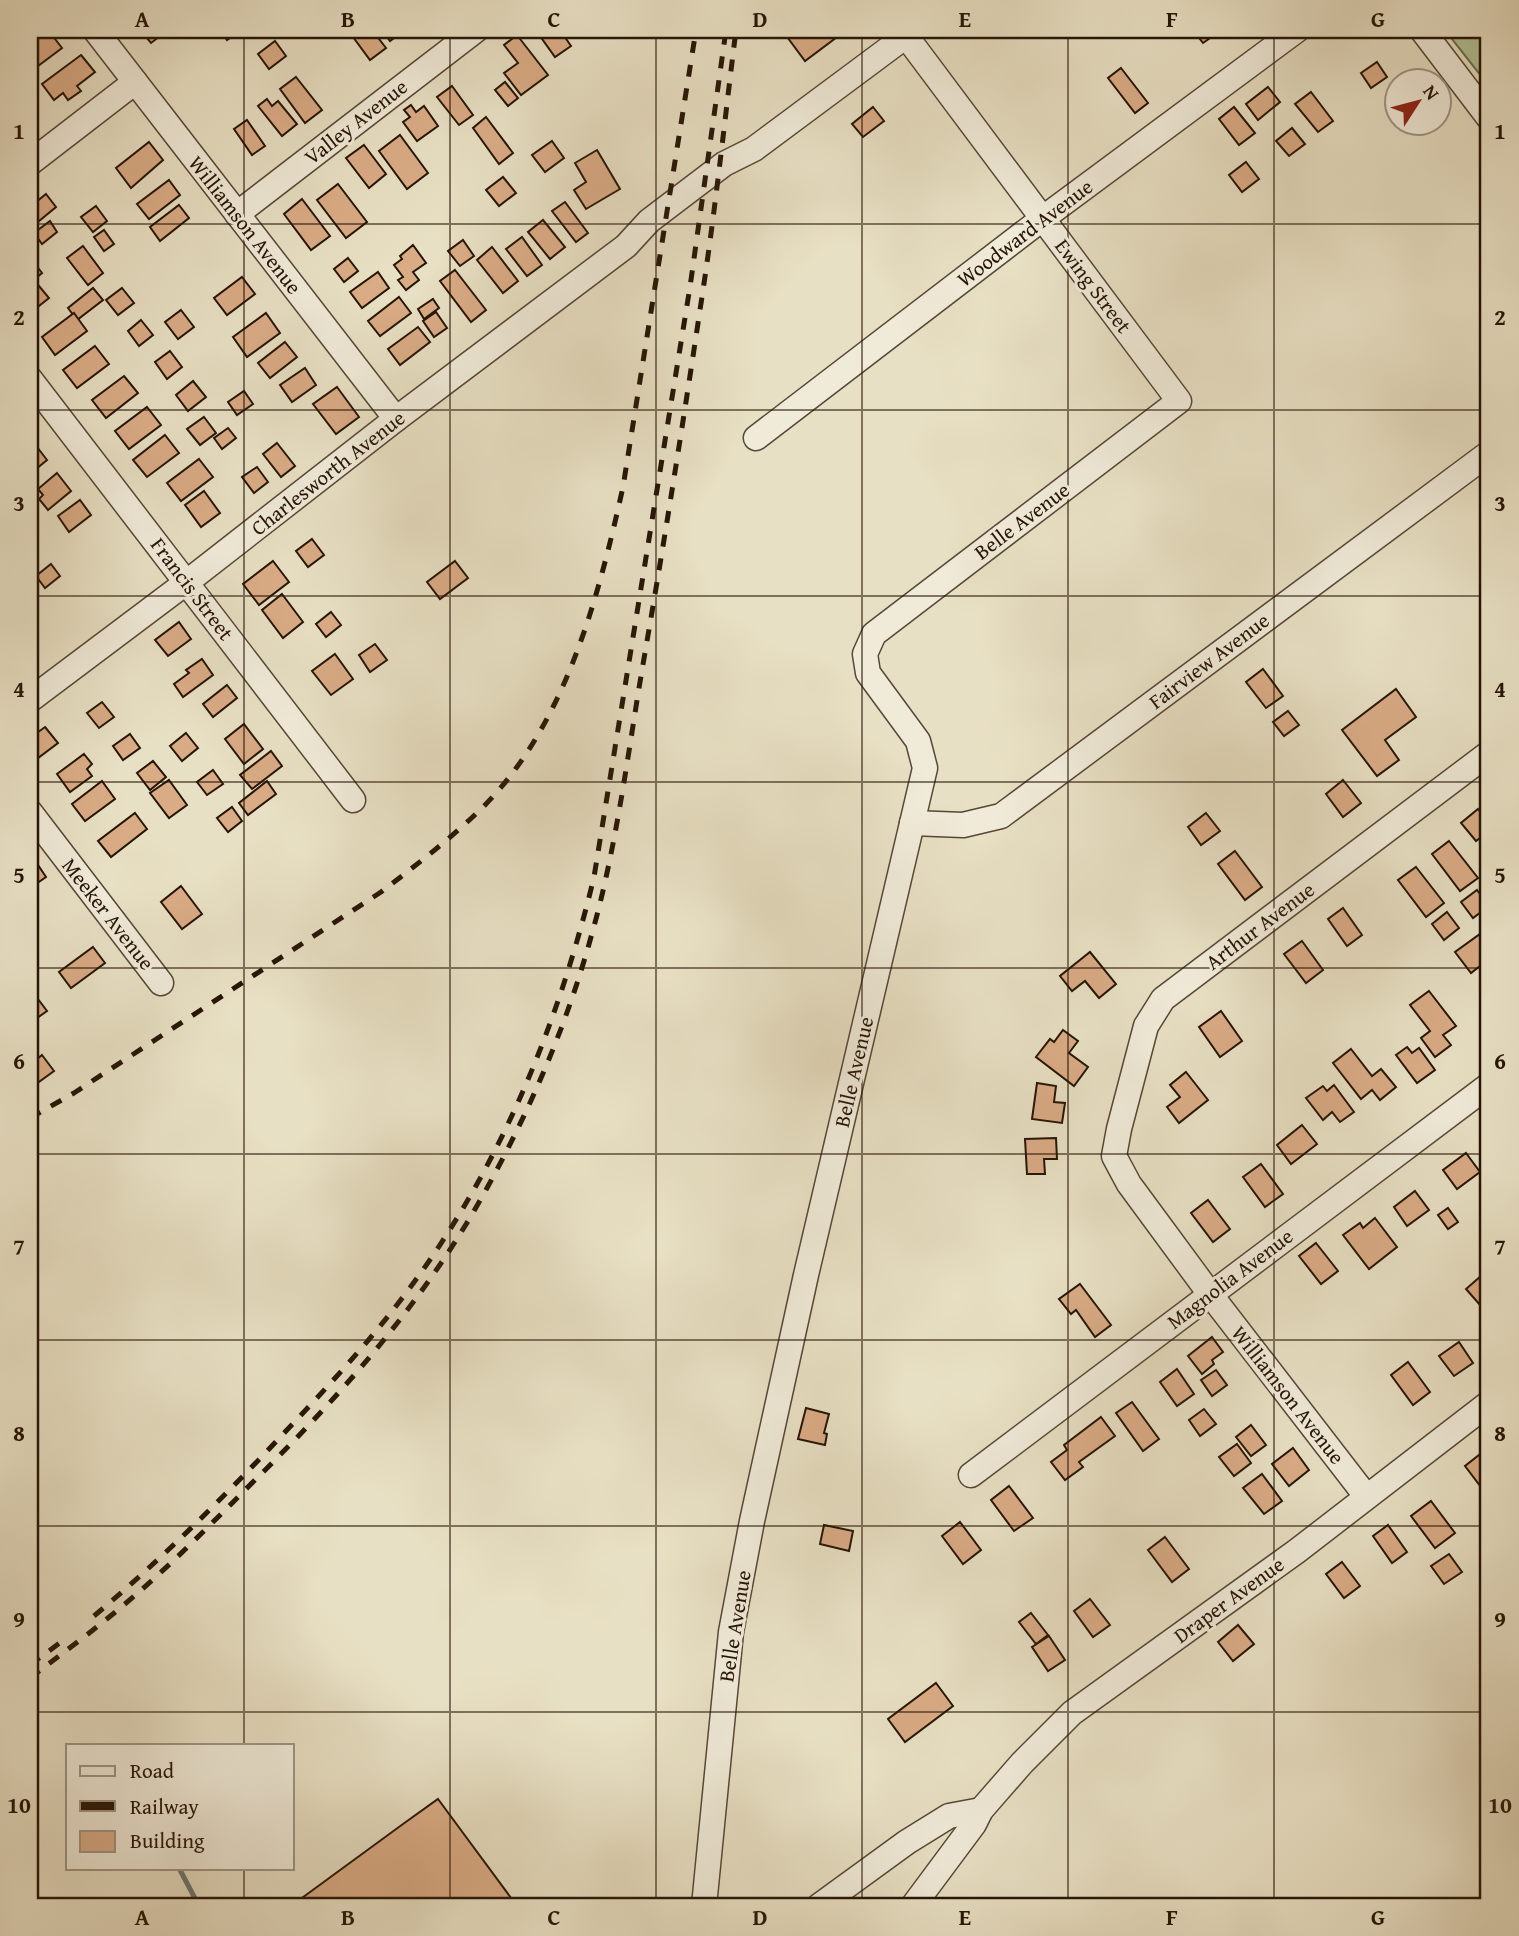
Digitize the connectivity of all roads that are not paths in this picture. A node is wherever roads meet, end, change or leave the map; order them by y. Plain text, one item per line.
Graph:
1 (95, 30) edge
2 (476, 30) edge
3 (1297, 30) edge
4 (1422, 30) edge
5 (910, 33) edge
6 (135, 82) junction
7 (1489, 118) edge
8 (30, 163) edge
9 (237, 214) junction
10 (1042, 219) junction
11 (30, 379) edge
12 (1179, 401) joint
13 (396, 419) junction
14 (756, 438) dead end
15 (1489, 453) edge
16 (187, 582) junction
17 (30, 700) edge
18 (1489, 753) edge
19 (353, 800) dead end
20 (30, 812) edge
21 (912, 823) junction
22 (161, 983) dead end
23 (1489, 1086) edge
24 (1114, 1156) joint
25 (1210, 1294) junction
26 (1489, 1403) edge
27 (971, 1475) dead end
28 (1366, 1496) junction
29 (981, 1810) junction
30 (704, 1906) edge
31 (820, 1906) edge
32 (913, 1906) edge

1 - 6 street, Williamson Avenue
2 - 9 street, Valley Avenue
3 - 10 street, Woodward Avenue
4 - 7 street
5 - 10 street, Ewing Street
5 - 13 street, Charlesworth Avenue
6 - 8 street
6 - 9 street, Williamson Avenue
9 - 13 street, Williamson Avenue
10 - 12 street, Ewing Street
10 - 14 street, Woodward Avenue
11 - 16 street, Francis Street
12 - 21 street, Belle Avenue
13 - 16 street, Charlesworth Avenue
15 - 21 street, Fairview Avenue
16 - 17 street, Charlesworth Avenue
16 - 19 street, Francis Street
18 - 24 street, Arthur Avenue
20 - 22 street, Meeker Avenue
21 - 30 street, Belle Avenue
23 - 25 street, Magnolia Avenue
24 - 25 street, Williamson Avenue
25 - 27 street, Magnolia Avenue
25 - 28 street, Williamson Avenue
26 - 28 street, Draper Avenue
28 - 29 street, Draper Avenue
29 - 31 street
29 - 32 street, Draper Avenue

